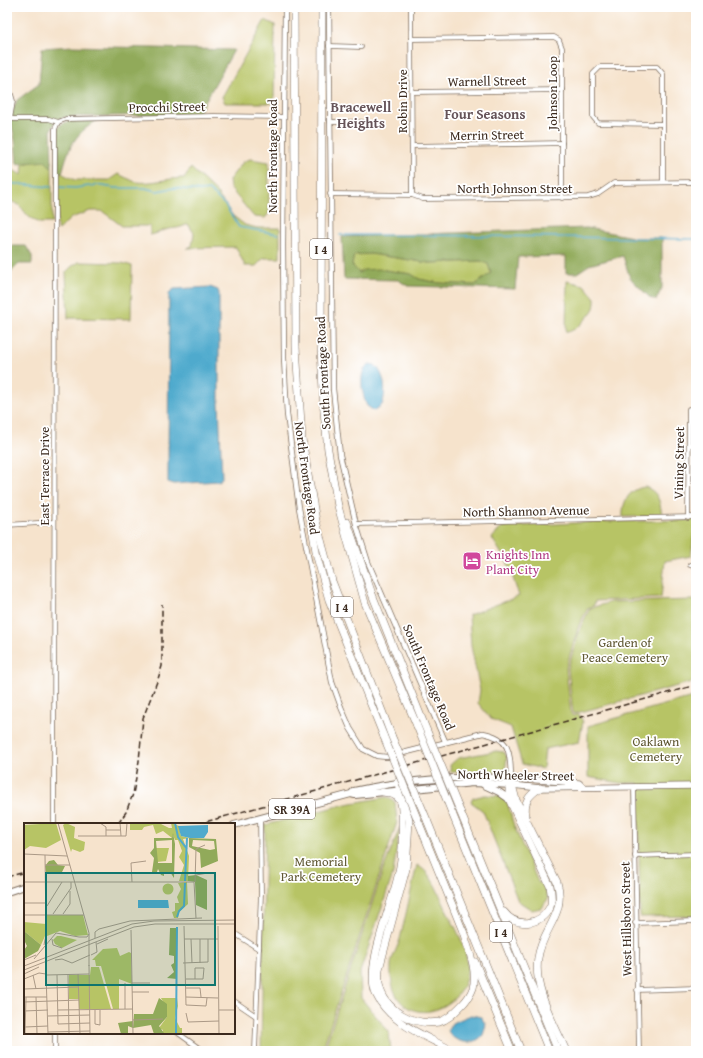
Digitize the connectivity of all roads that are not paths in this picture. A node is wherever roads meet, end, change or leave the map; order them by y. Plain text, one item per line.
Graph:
1 (285, 7) edge
2 (294, 7) edge
3 (322, 7) edge
4 (329, 7) edge
5 (411, 7) edge
6 (412, 39) junction
7 (329, 46) junction
8 (361, 47) dead end
9 (7, 81) edge
10 (562, 90) junction
11 (412, 92) junction
12 (283, 117) junction
13 (9, 119) edge
14 (58, 122) junction
15 (330, 122) junction
16 (362, 122) dead end
17 (663, 124) junction
18 (562, 143) junction
19 (412, 146) junction
20 (663, 182) junction
21 (696, 182) edge
22 (330, 194) junction
23 (412, 195) junction
24 (562, 198) junction
25 (689, 408) dead end
26 (696, 444) edge
27 (689, 445) junction
28 (306, 472) junction
29 (335, 490) junction
30 (696, 517) edge
31 (688, 518) junction
32 (54, 522) junction
33 (356, 524) junction
34 (7, 525) edge
35 (690, 565) dead end
36 (696, 565) edge
37 (445, 741) junction
38 (512, 782) junction
39 (476, 783) junction
40 (401, 786) junction
41 (582, 786) junction
42 (696, 786) edge
43 (634, 787) junction
44 (540, 788) junction
45 (383, 792) junction
46 (351, 794) junction
47 (509, 799) junction
48 (402, 802) junction
49 (260, 818) junction
50 (54, 823) edge
51 (528, 824) junction
52 (235, 825) edge
53 (696, 854) edge
54 (635, 856) junction
55 (24, 886) edge
56 (7, 892) edge
57 (498, 904) junction
58 (696, 921) edge
59 (636, 922) junction
60 (463, 931) junction
61 (235, 934) edge
62 (259, 949) junction
63 (696, 988) edge
64 (637, 990) junction
65 (235, 1002) edge
66 (256, 1016) junction
67 (55, 1034) edge
68 (179, 1034) edge
69 (696, 1050) edge
70 (55, 1051) edge
71 (203, 1051) edge
72 (255, 1051) edge
73 (453, 1051) edge
74 (512, 1051) edge
75 (521, 1051) edge
76 (549, 1051) edge
77 (558, 1051) edge
78 (566, 1051) edge
79 (639, 1051) edge
80 (679, 1051) edge

1 - 12 street, North Frontage Road
2 - 28 highway, I 4
3 - 29 highway, I 4
4 - 7 street, South Frontage Road
5 - 6 street, Robin Drive
6 - 10 street, Johnson Loop
6 - 11 street, Robin Drive
7 - 8 street
7 - 15 street, South Frontage Road
9 - 13 street
10 - 11 street, Warnell Street
10 - 18 street, Johnson Loop
11 - 19 street, Robin Drive
12 - 14 street, Procchi Street
12 - 37 street, North Frontage Road
13 - 14 street, Procchi Street
14 - 32 street, East Terrace Drive
15 - 16 street
15 - 22 street, South Frontage Road
17 - 17 street
17 - 20 street
18 - 19 street, Merrin Street
18 - 24 street, Johnson Loop
19 - 23 street, Robin Drive
20 - 21 street, North Johnson Street
20 - 24 street, North Johnson Street
22 - 23 street, North Johnson Street
22 - 33 street, South Frontage Road
23 - 24 street, North Johnson Street
25 - 27 street, Vining Street
26 - 27 street
27 - 31 street, Vining Street
28 - 60 highway, bridge
28 - 75 highway, I 4, bridge
29 - 57 highway, bridge
29 - 76 highway, I 4, bridge
30 - 31 street, North Shannon Avenue
31 - 33 street, North Shannon Avenue
32 - 34 street
32 - 50 street, East Terrace Drive
33 - 37 street, South Frontage Road
35 - 36 street
37 - 38 street, North Frontage Road
38 - 39 main road, North Wheeler Street / SR 39A
38 - 40 main road, North Wheeler Street / SR 39A
38 - 41 main road, North Wheeler Street / SR 39A
38 - 44 main road, North Wheeler Street / SR 39A
38 - 47 highway
38 - 51 highway
39 - 40 main road, North Wheeler Street / SR 39A
39 - 47 main road
40 - 45 main road, SR 39A
40 - 46 main road, SR 39A
40 - 48 highway
40 - 60 highway
41 - 43 main road, North Wheeler Street / SR 39A
41 - 44 main road, North Wheeler Street / SR 39A
42 - 43 main road, North Wheeler Street
43 - 54 street, West Hillsboro Street
44 - 51 highway
45 - 46 main road, SR 39A
45 - 48 highway
46 - 49 main road, SR 39A
47 - 57 highway
48 - 73 highway
49 - 52 main road, SR 39A
49 - 62 street
51 - 78 highway
53 - 54 street
54 - 59 street, West Hillsboro Street
55 - 56 main road
57 - 77 highway
58 - 59 street
59 - 64 street, West Hillsboro Street
60 - 74 highway
61 - 62 street
62 - 66 street
63 - 64 street
64 - 79 street, West Hillsboro Street
65 - 66 street
66 - 72 street
67 - 70 street
68 - 71 street
69 - 80 street

